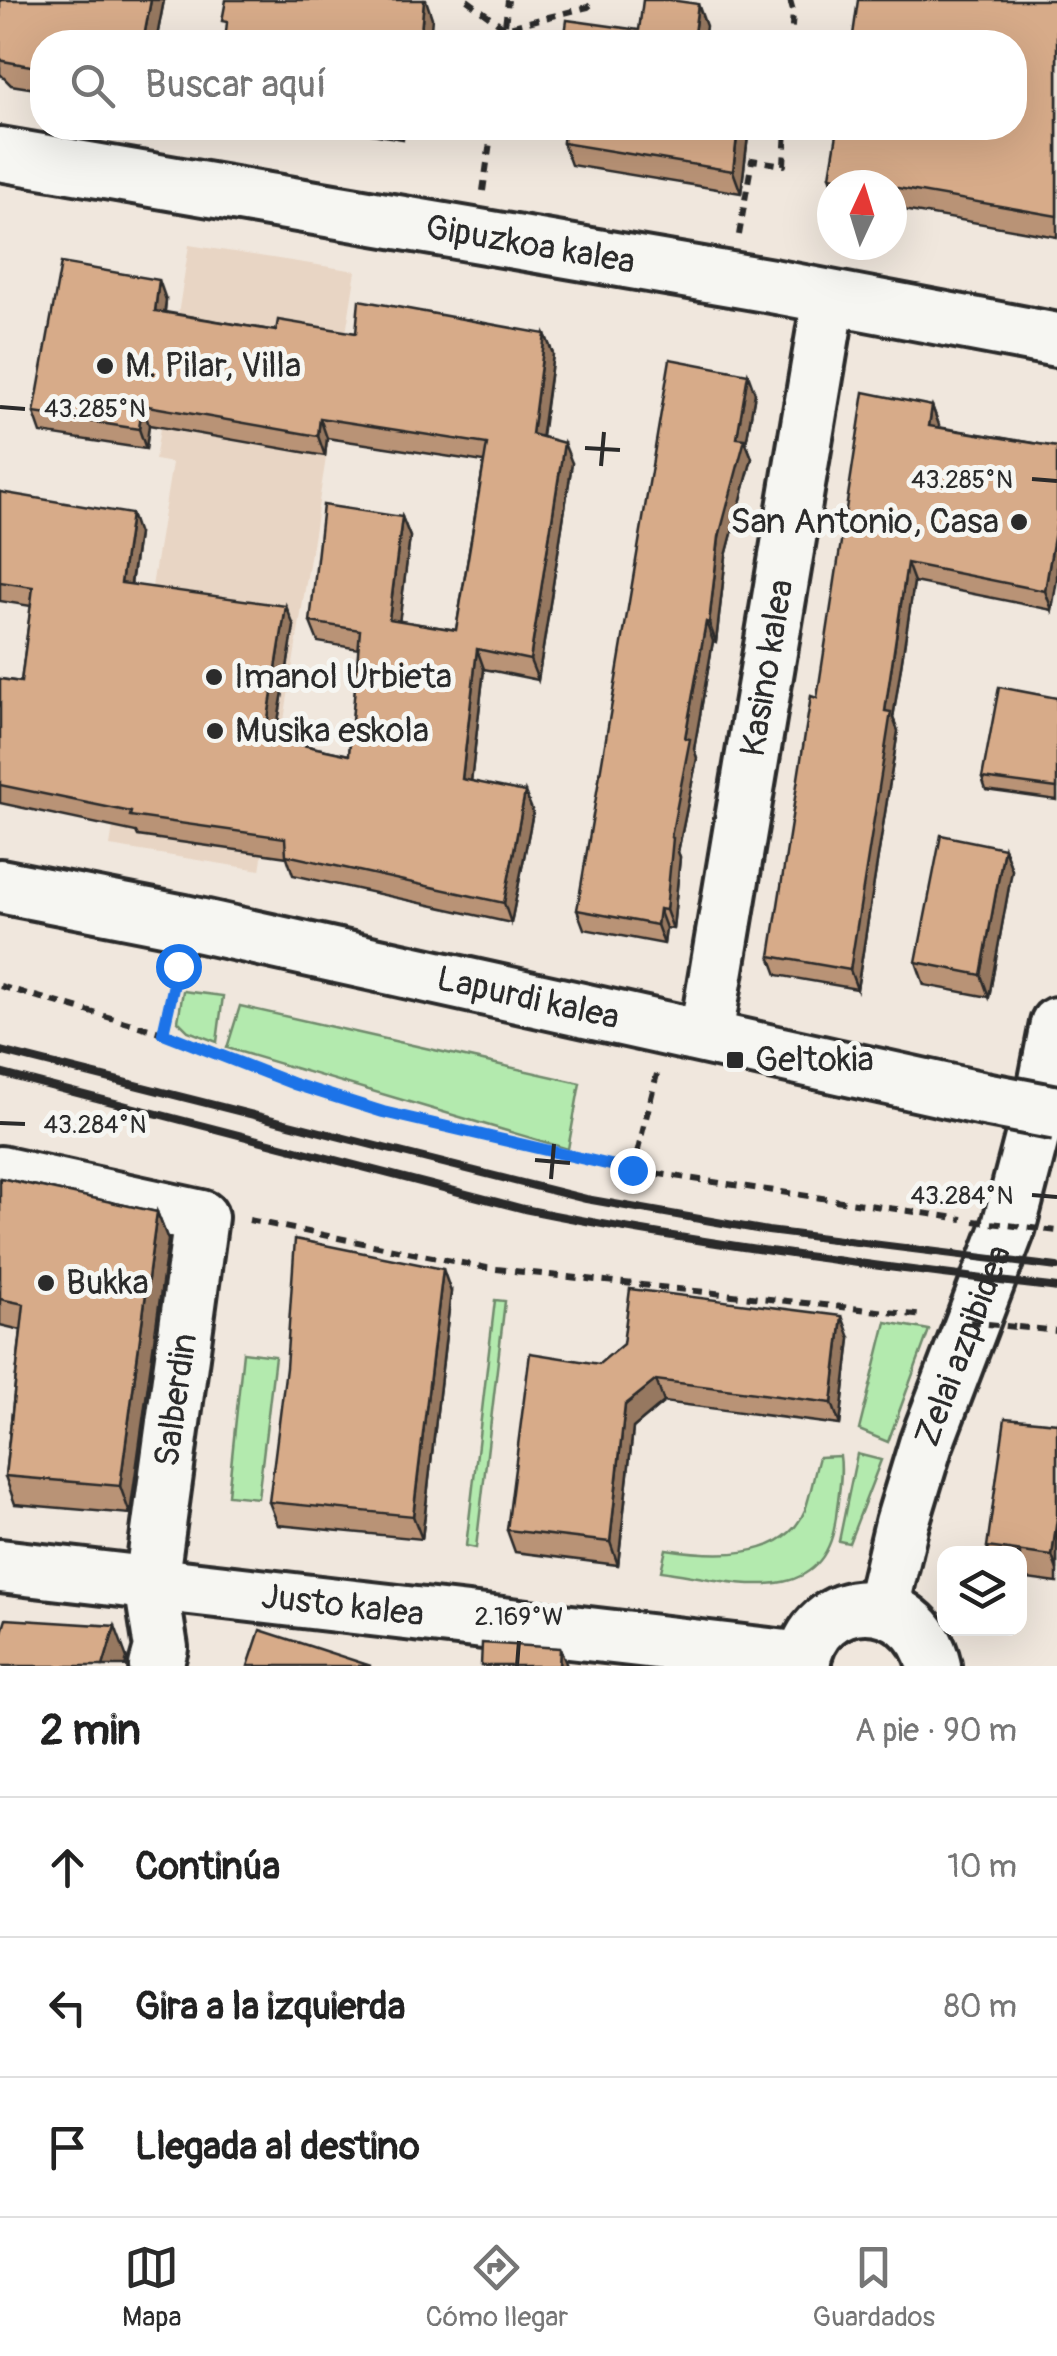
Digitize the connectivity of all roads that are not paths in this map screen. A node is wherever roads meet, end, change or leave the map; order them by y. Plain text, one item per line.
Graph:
1 (0, 154) edge
2 (830, 299) junction
3 (1057, 340) edge
4 (0, 886) edge
5 (1057, 1024) edge
6 (706, 1035) junction
7 (1057, 1113) edge
8 (0, 1173) edge
9 (0, 1566) edge
10 (151, 1584) junction
11 (882, 1608) junction
12 (804, 1663) edge
13 (156, 1666) edge
14 (934, 1666) edge

1 - 2 street, Gipuzkoa kalea
2 - 3 street, Gipuzkoa kalea
2 - 6 street, Kasino kalea
4 - 6 street, Lapurdi kalea
5 - 11 street, Zelai azpibidea
6 - 7 street, Lapurdi kalea, bridge
8 - 10 street, Salberdin
9 - 10 street, Justo kalea
10 - 12 street, Justo kalea
10 - 13 street, Salberdin
11 - 12 street
11 - 14 street

